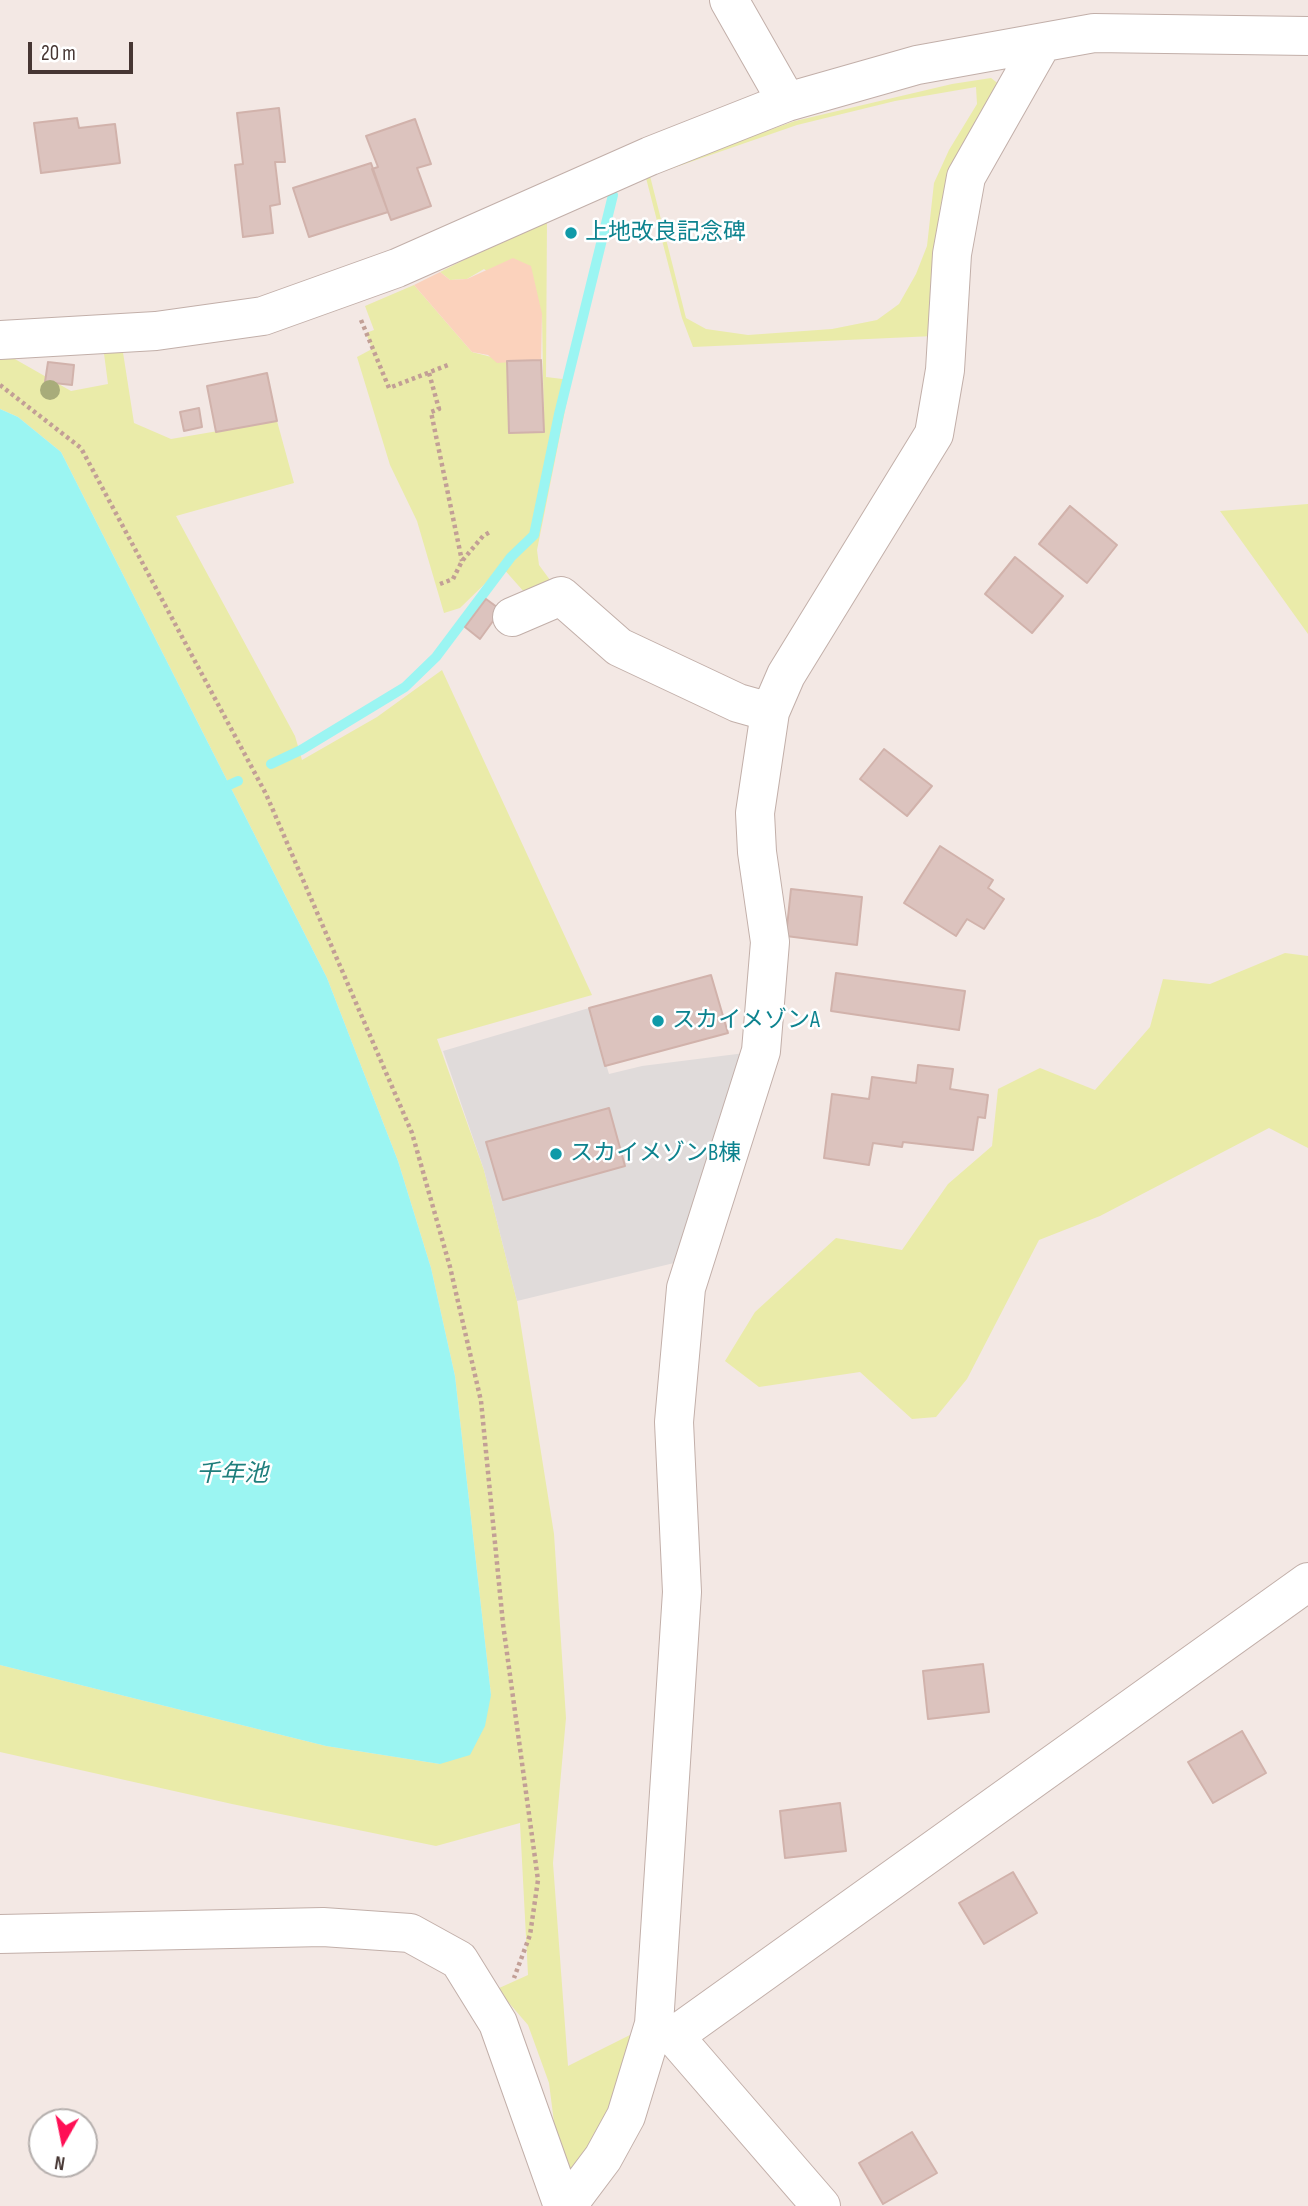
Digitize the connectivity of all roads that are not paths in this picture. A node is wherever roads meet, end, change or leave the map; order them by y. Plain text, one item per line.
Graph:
1 (729, 0) edge
2 (1308, 36) edge
3 (1042, 43) junction
4 (786, 102) junction
5 (0, 340) edge
6 (512, 617) dead end
7 (770, 712) junction
8 (1308, 1582) edge
9 (0, 1934) edge
10 (664, 2030) junction
11 (565, 2206) edge
12 (821, 2206) edge

1 - 4 street
2 - 3 street
3 - 4 street
3 - 7 street
4 - 5 street
6 - 7 street
7 - 10 street
8 - 10 street
9 - 11 street
10 - 11 street
10 - 12 street

